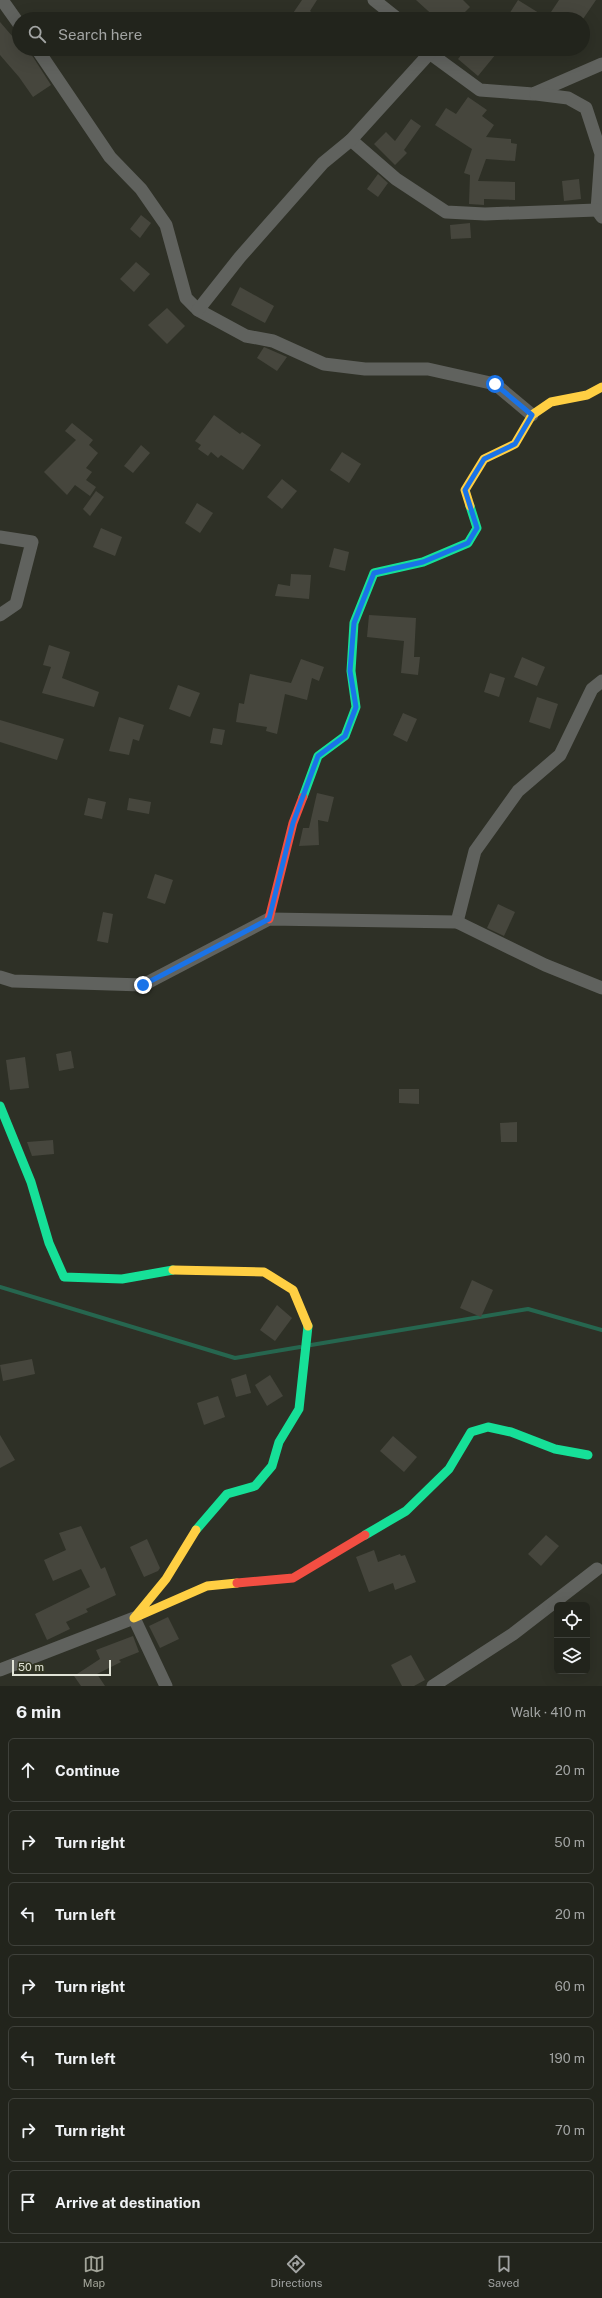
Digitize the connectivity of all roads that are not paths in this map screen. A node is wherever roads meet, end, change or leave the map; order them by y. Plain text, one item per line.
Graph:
1 (2, 0) edge
2 (374, 0) edge
3 (389, 12) edge
4 (12, 14) edge
5 (42, 56) edge
6 (423, 56) edge
7 (432, 56) edge
8 (602, 64) edge
9 (533, 94) junction
10 (351, 140) junction
11 (600, 214) edge
12 (198, 310) junction
13 (602, 387) edge
14 (532, 415) junction
15 (0, 537) edge
16 (0, 615) edge
17 (602, 681) edge
18 (269, 919) junction
19 (457, 922) junction
20 (0, 977) edge
21 (602, 988) edge
22 (0, 1106) edge
23 (588, 1456) dead end
24 (597, 1569) dead end
25 (134, 1618) junction
26 (0, 1670) edge
27 (166, 1686) edge
28 (433, 1686) edge

1 - 4 street
2 - 3 street
5 - 12 street
6 - 10 street
7 - 9 street
8 - 9 street
9 - 11 street
10 - 11 street
10 - 12 street
12 - 14 street
13 - 14 street
14 - 18 street
15 - 16 street
17 - 19 street
18 - 19 street
18 - 20 street
19 - 21 street
22 - 25 street
23 - 25 street
24 - 28 street
25 - 26 street
25 - 27 street

